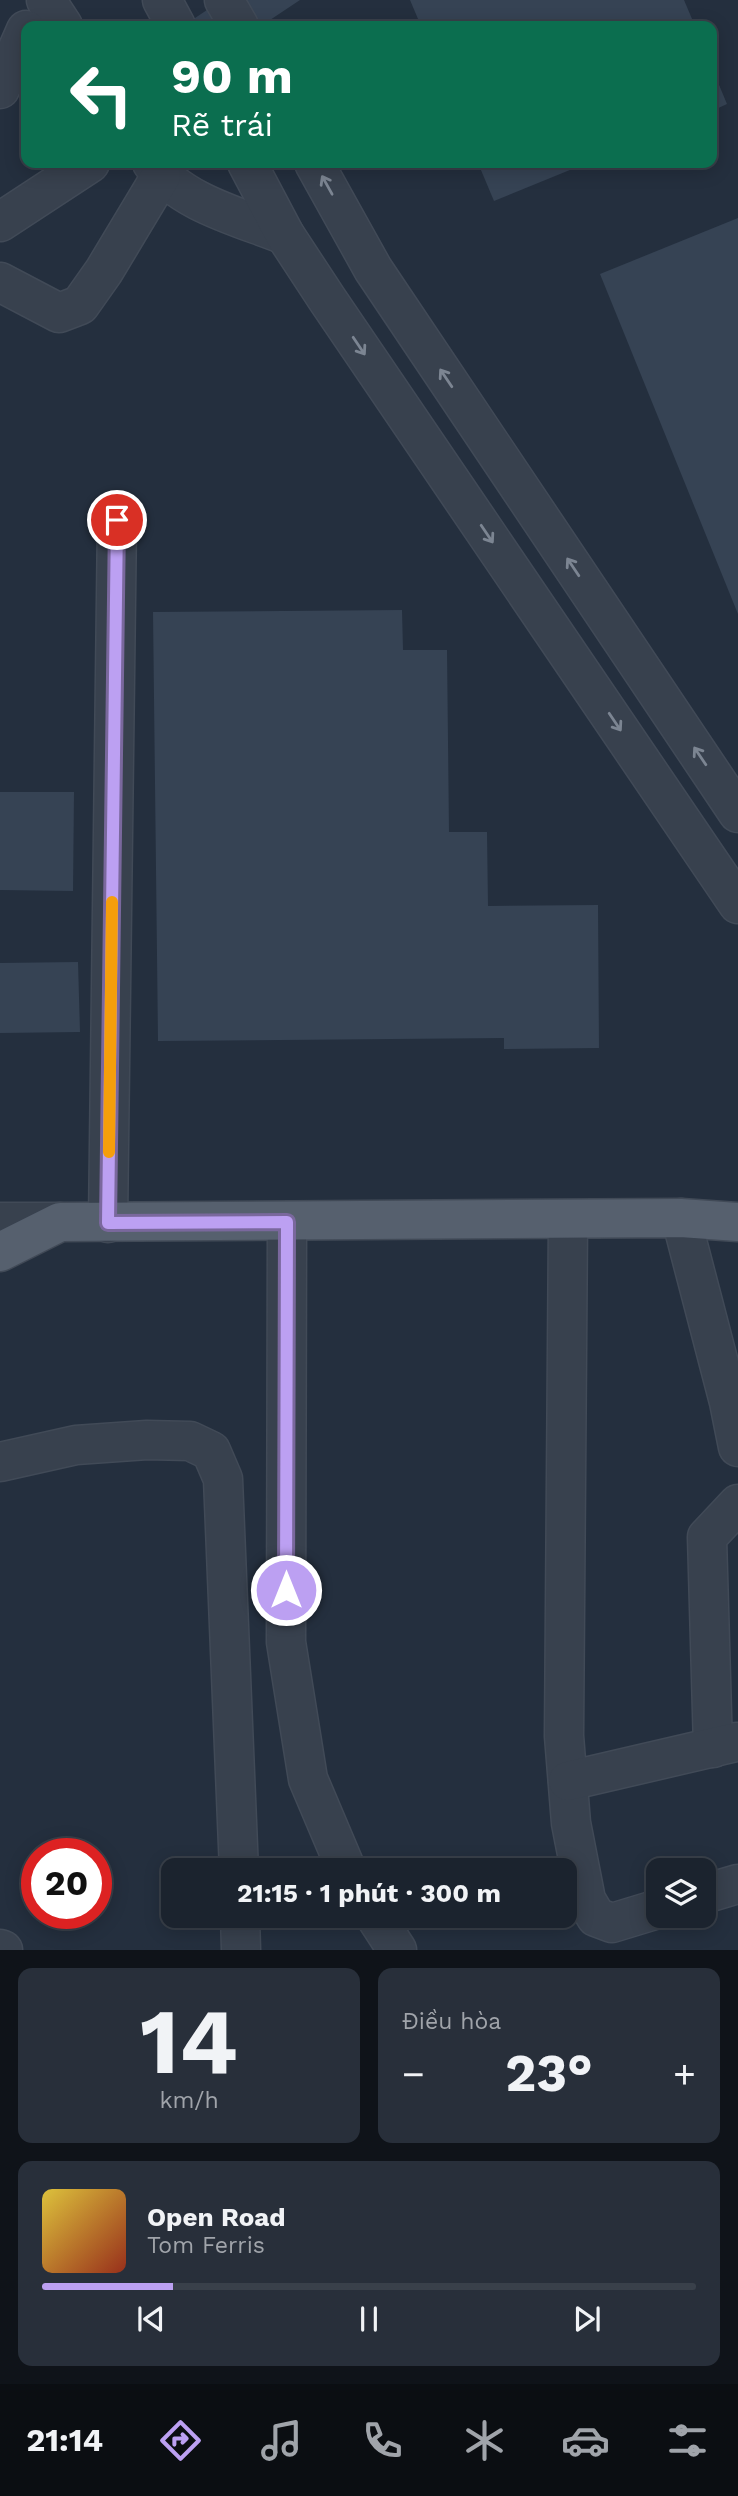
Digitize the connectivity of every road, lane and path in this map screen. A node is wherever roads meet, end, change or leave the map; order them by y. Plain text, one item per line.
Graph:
1 (40, 0) edge
2 (46, 0) edge
3 (162, 0) edge
4 (224, 0) edge
5 (30, 21) edge
6 (60, 21) edge
7 (173, 21) edge
8 (236, 21) edge
9 (21, 42) edge
10 (0, 89) edge
11 (82, 168) edge
12 (250, 168) edge
13 (317, 168) edge
14 (157, 169) edge
15 (0, 222) edge
16 (285, 235) junction
17 (373, 269) junction
18 (0, 282) edge
19 (327, 299) junction
20 (117, 520) dead end
21 (738, 813) edge
22 (738, 904) edge
23 (681, 1218) junction
24 (568, 1220) junction
25 (0, 1222) edge
26 (60, 1222) junction
27 (287, 1222) junction
28 (738, 1222) edge
29 (108, 1223) junction
30 (0, 1252) edge
31 (738, 1447) edge
32 (0, 1462) edge
33 (738, 1504) edge
34 (726, 1745) edge
35 (568, 1781) junction
36 (238, 1858) edge
37 (342, 1858) edge
38 (738, 1884) edge
39 (716, 1890) edge
40 (646, 1913) edge
41 (240, 1928) edge
42 (383, 1928) edge
43 (241, 1950) edge
44 (397, 1950) edge

1 - 5 street
2 - 6 street
3 - 7 street
4 - 8 street
9 - 10 street
11 - 15 street
12 - 16 street
17 -> 13 street
14 - 16 street
14 - 18 street
16 - 19 street
17 - 19 street
21 -> 17 street
19 -> 22 street
20 - 29 street
23 - 24 main road
23 - 28 main road
23 - 31 street
24 - 27 main road
24 - 35 street
25 - 26 street
26 - 29 main road
26 - 30 main road
27 - 29 main road
27 - 37 street
32 - 36 street
33 - 34 street
34 - 35 street
35 - 40 street
38 - 39 street
41 - 43 street
42 - 44 street

